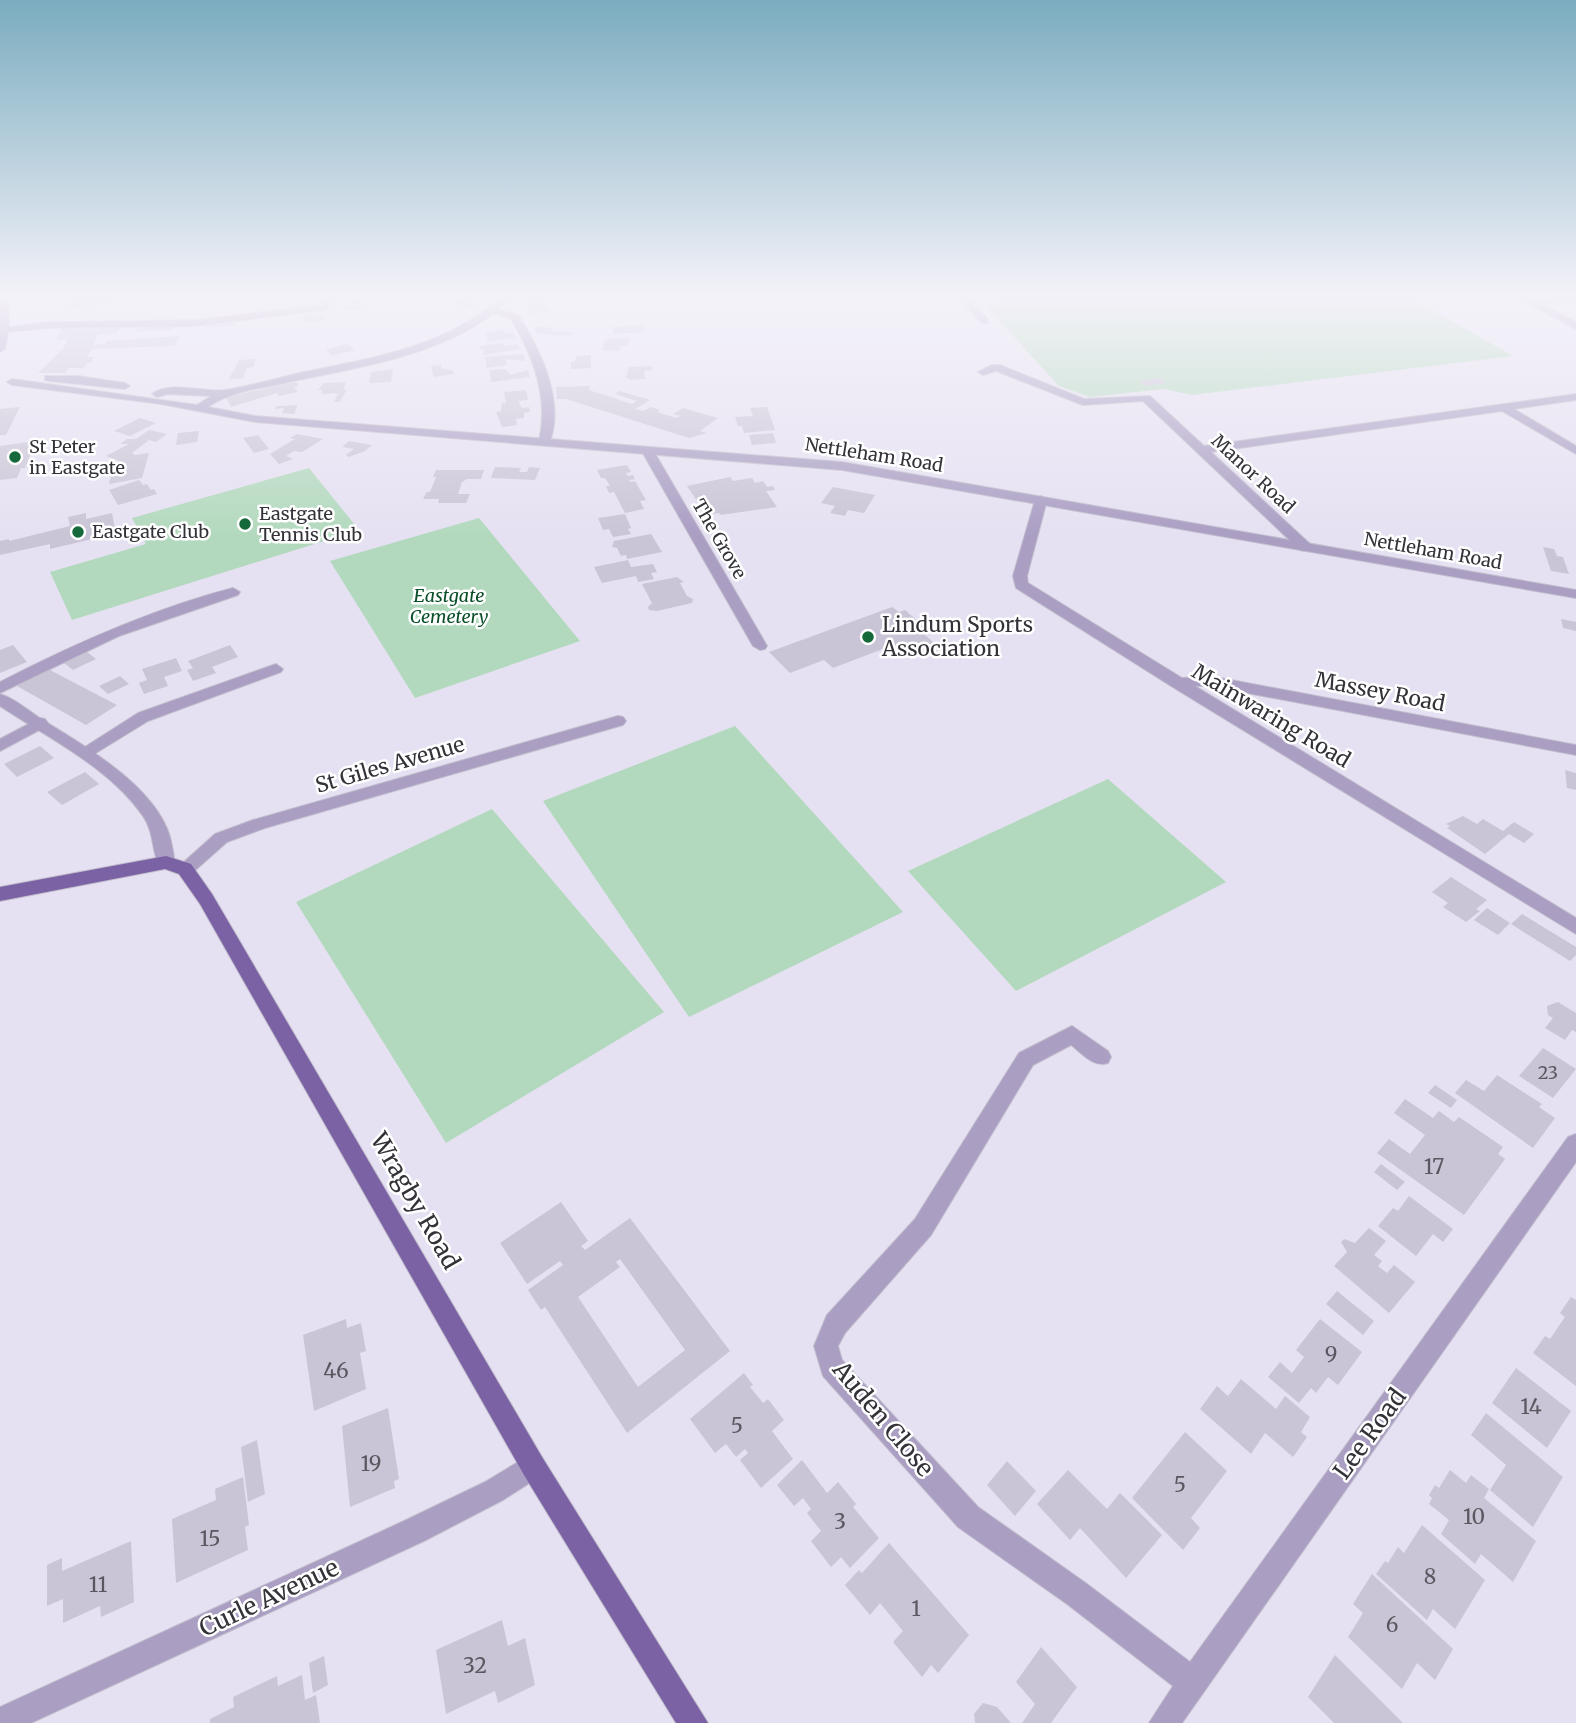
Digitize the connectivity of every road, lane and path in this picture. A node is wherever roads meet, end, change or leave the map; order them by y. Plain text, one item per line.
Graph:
1 (298, 375) edge
2 (542, 375) edge
3 (1017, 375) edge
4 (6, 382) edge
5 (224, 393) junction
6 (1576, 397) edge
7 (159, 398) junction
8 (1503, 407) junction
9 (198, 409) junction
10 (544, 444) junction
11 (647, 450) junction
12 (1203, 450) junction
13 (1576, 451) edge
14 (1041, 500) junction
15 (1305, 547) junction
16 (233, 592) dead end
17 (1576, 594) edge
18 (760, 646) dead end
19 (276, 669) dead end
20 (1176, 683) junction
21 (0, 688) edge
22 (0, 699) edge
23 (618, 721) dead end
24 (40, 723) junction
25 (0, 746) edge
26 (1576, 750) edge
27 (85, 752) junction
28 (176, 866) junction
29 (0, 894) edge
30 (1576, 927) edge
31 (1101, 1057) dead end
32 (1576, 1144) edge
33 (533, 1466) junction
34 (1192, 1682) junction
35 (0, 1722) edge
36 (693, 1723) edge
37 (1164, 1723) edge

1 - 5 street
2 - 10 street
3 - 12 street, Manor Road
4 - 7 street
5 - 7 street
5 - 9 street
6 - 8 street
7 - 9 street, Nettleham Road
8 - 12 street
8 - 13 street
9 - 10 street, Nettleham Road
10 - 11 street, Nettleham Road
11 - 14 street, Nettleham Road
11 - 18 street, The Grove
12 - 15 street, Manor Road
14 - 15 street, Nettleham Road
14 - 20 street, Mainwaring Road
15 - 17 street, Nettleham Road
16 - 21 street
19 - 27 street
20 - 26 street, Massey Road
20 - 30 street, Mainwaring Road
22 - 24 street
23 - 28 street, St Giles Avenue
24 - 25 street
24 - 27 street
27 - 28 street
28 - 29 main road
28 - 33 main road, Wragby Road
31 - 34 street, Auden Close
32 - 34 street, Lee Road
33 - 35 street, Curle Avenue
33 - 36 main road, Wragby Road
34 - 37 street, Lee Road

